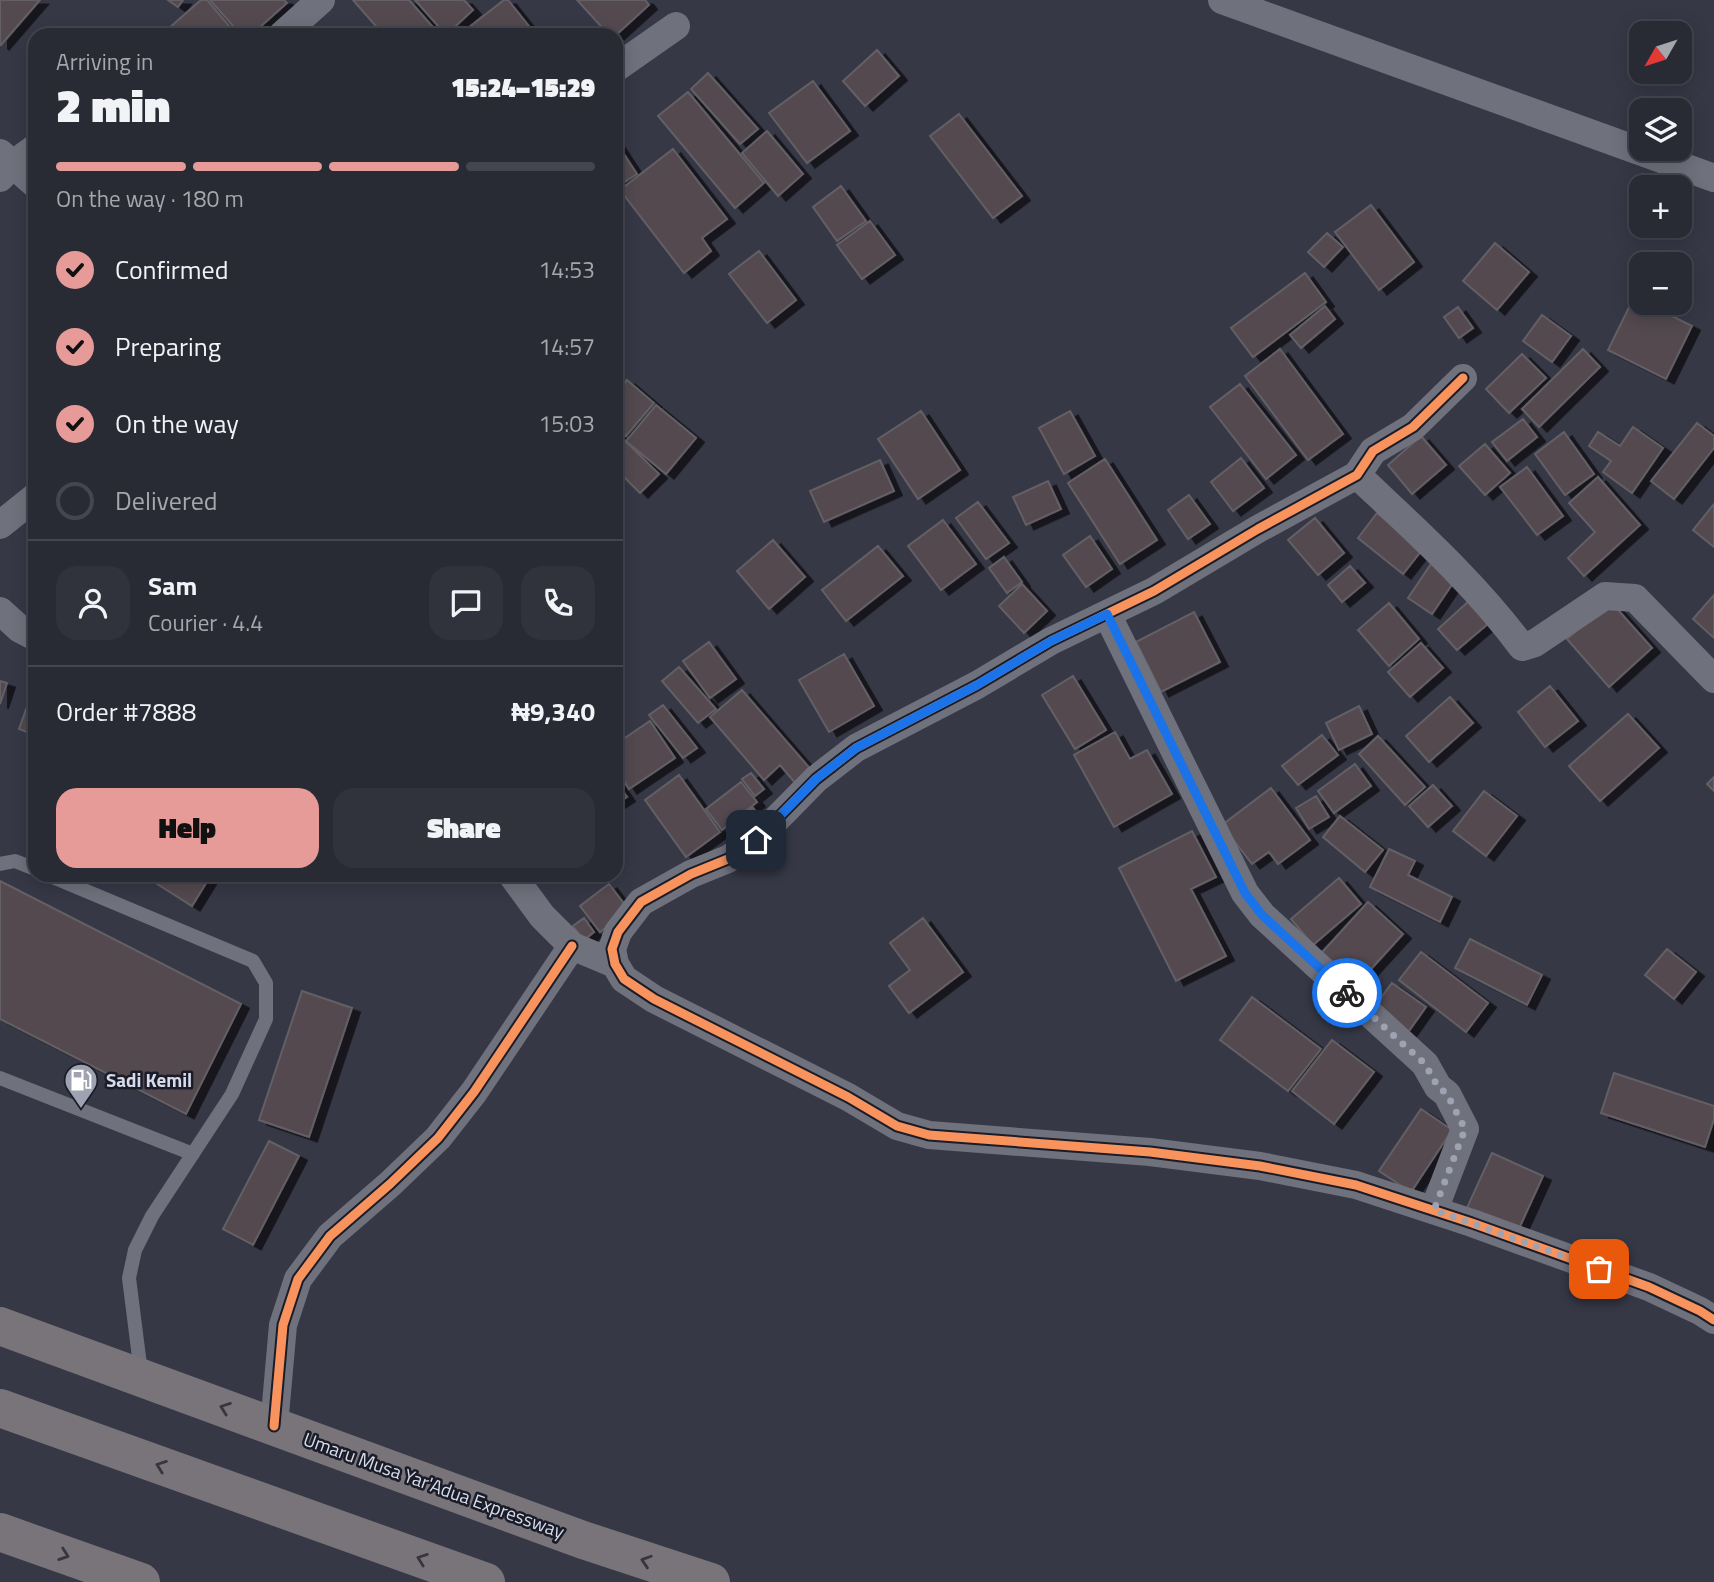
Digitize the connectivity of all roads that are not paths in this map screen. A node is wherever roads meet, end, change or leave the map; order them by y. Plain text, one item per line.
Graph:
1 (321, 0) edge
2 (1222, 0) edge
3 (676, 26) dead end
4 (290, 28) edge
5 (623, 63) edge
6 (12, 161) edge
7 (28, 177) edge
8 (1714, 178) edge
9 (1463, 378) dead end
10 (1357, 475) junction
11 (28, 503) edge
12 (0, 525) edge
13 (0, 611) edge
14 (1107, 614) junction
15 (28, 633) edge
16 (1714, 679) edge
17 (0, 864) edge
18 (28, 866) edge
19 (65, 882) edge
20 (517, 882) edge
21 (572, 946) junction
22 (615, 964) junction
23 (0, 1078) edge
24 (193, 1154) junction
25 (1434, 1210) junction
26 (1714, 1320) edge
27 (0, 1326) edge
28 (142, 1378) junction
29 (0, 1391) edge
30 (0, 1408) edge
31 (274, 1426) junction
32 (67, 1432) junction
33 (3, 1534) edge
34 (141, 1582) edge
35 (486, 1582) edge
36 (711, 1582) edge

1 - 4 street
2 - 8 street
3 - 5 street
6 - 7 street
9 - 10 street
10 - 14 street
10 - 16 street
11 - 12 street
13 - 15 street
14 - 22 street
14 - 25 street
17 - 18 lane
19 - 24 lane
20 - 21 street
21 - 22 street
21 - 31 street
22 - 25 street
23 - 24 lane
24 - 28 lane
25 - 26 street
27 - 28 highway, Umaru Musa Yar'Adua Expressway
31 -> 28 highway, Umaru Musa Yar'Adua Expressway
29 - 32 highway
30 - 32 highway
36 -> 31 highway, Umaru Musa Yar'Adua Expressway
35 -> 32 highway
33 -> 34 highway

